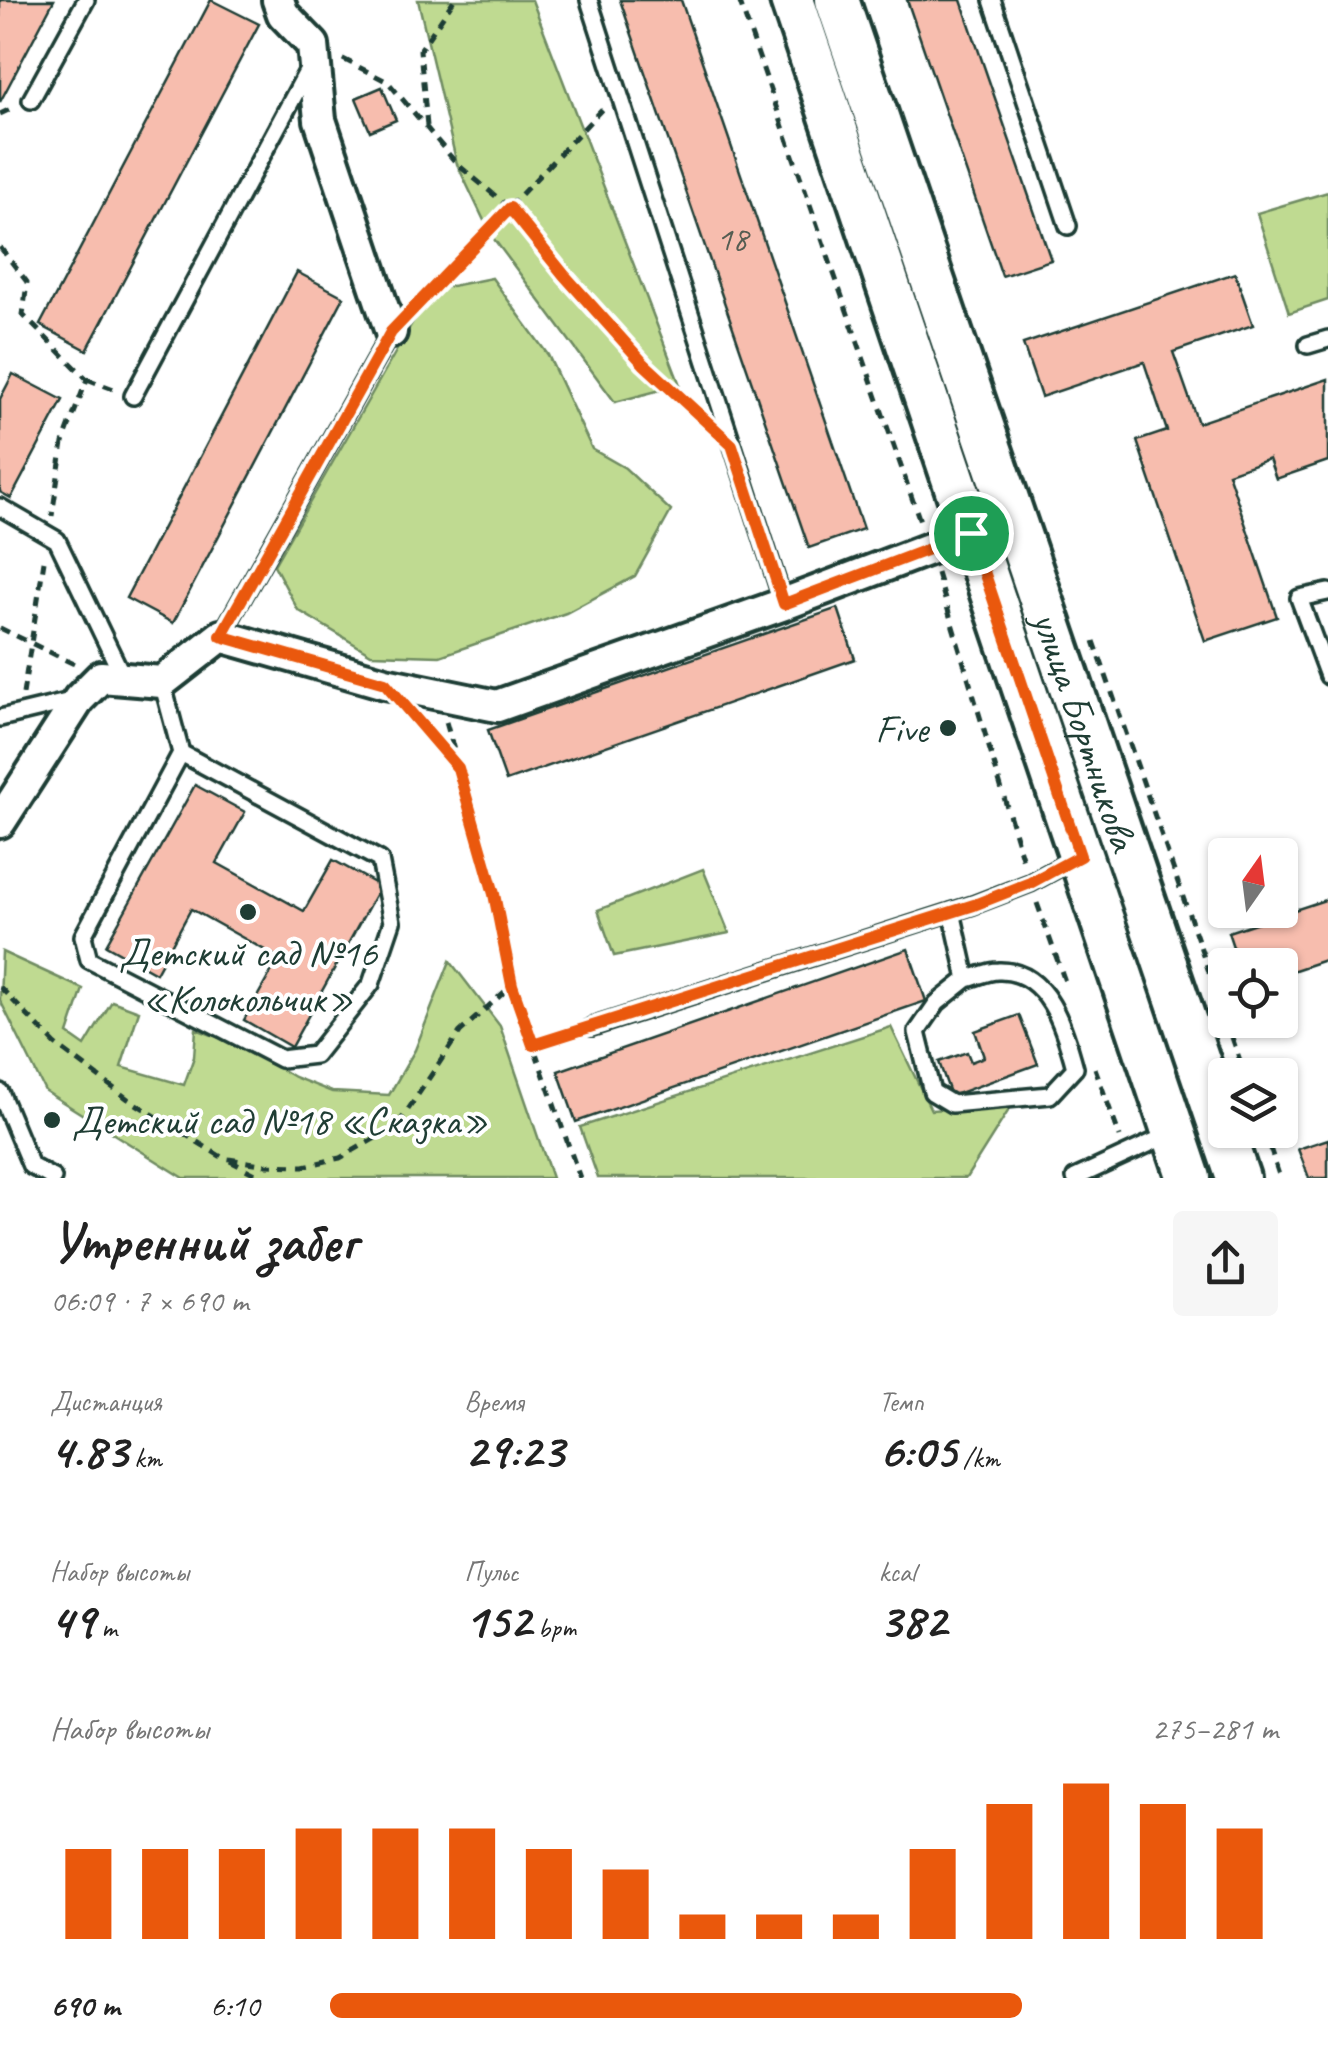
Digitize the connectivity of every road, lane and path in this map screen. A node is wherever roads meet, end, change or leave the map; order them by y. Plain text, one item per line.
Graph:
1 (86, 0) edge
2 (278, 0) edge
3 (454, 0) edge
4 (589, 0) edge
5 (740, 0) edge
6 (792, 0) edge
7 (837, 0) edge
8 (992, 0) edge
9 (313, 54) junction
10 (617, 93) junction
11 (31, 100) dead end
12 (428, 130) junction
13 (510, 208) junction
14 (1068, 226) dead end
15 (391, 332) junction
16 (1328, 340) edge
17 (1308, 346) dead end
18 (86, 378) dead end
19 (133, 396) joint
20 (732, 445) junction
21 (0, 507) edge
22 (1012, 518) junction
23 (971, 533) junction
24 (930, 549) junction
25 (1328, 592) edge
26 (784, 604) junction
27 (0, 628) edge
28 (221, 636) junction
29 (1328, 676) edge
30 (112, 678) junction
31 (162, 682) junction
32 (385, 683) junction
33 (79, 699) junction
34 (497, 706) junction
35 (0, 718) edge
36 (181, 753) junction
37 (458, 768) junction
38 (0, 822) edge
39 (1080, 856) junction
40 (952, 912) junction
41 (967, 979) junction
42 (512, 985) junction
43 (0, 987) edge
44 (592, 1027) joint
45 (533, 1045) junction
46 (0, 1092) edge
47 (1174, 1132) junction
48 (1270, 1148) edge
49 (223, 1158) junction
50 (28, 1172) edge
51 (53, 1178) edge
52 (263, 1178) edge
53 (580, 1178) edge
54 (1075, 1178) edge
55 (1189, 1178) edge
56 (1238, 1178) edge
57 (1280, 1178) edge

1 - 11 lane
2 - 9 street
3 - 12 path
4 - 10 lane
5 - 24 path
6 - 23 main road, улица Бортникова
7 - 22 main road, улица Бортникова
8 - 14 lane
9 - 12 path
9 - 15 street
9 - 19 lane
10 - 13 path
10 - 20 lane
12 - 13 path
13 - 15 path
13 - 20 path
15 - 28 lane
16 - 17 lane
18 - 19 path
20 - 26 lane
21 - 30 lane
22 - 23 main road
22 - 56 main road, улица Бортникова
23 - 24 street
23 - 39 main road, улица Бортникова
24 - 26 street
25 - 29 lane
26 - 34 street
27 - 30 path
28 - 31 street
28 - 32 street
30 - 31 street
30 - 33 street
31 - 36 lane
32 - 34 street
32 - 37 path
33 - 35 lane
33 - 38 street
34 - 37 path
36 - 36 lane
37 - 42 path
39 - 40 lane
39 - 47 main road, улица Бортникова
40 - 41 lane
40 - 44 lane
41 - 41 lane
42 - 45 path
42 - 49 path
43 - 49 path
44 - 45 path
45 - 53 path
46 - 50 lane
47 - 54 lane
47 - 55 main road, улица Бортникова
48 - 57 path
49 - 52 path
50 - 51 lane

